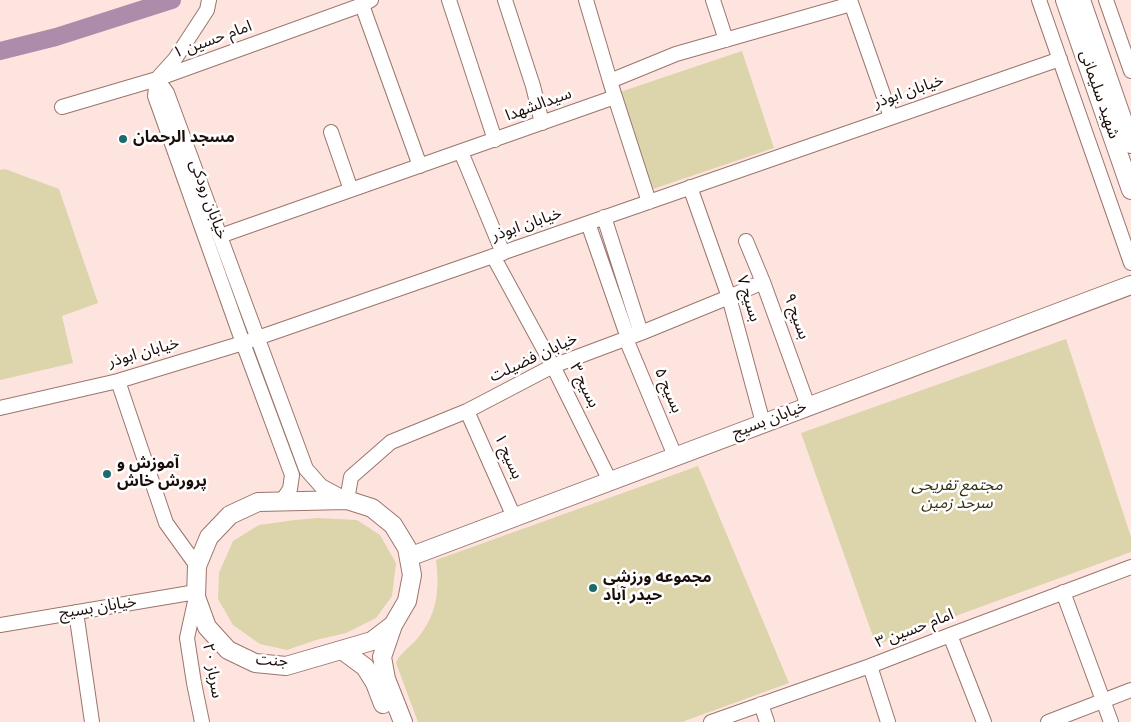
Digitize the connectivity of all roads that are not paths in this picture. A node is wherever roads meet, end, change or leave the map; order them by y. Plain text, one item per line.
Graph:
1 (209, 0) edge
2 (449, 0) edge
3 (505, 0) edge
4 (586, 0) edge
5 (714, 0) edge
6 (1039, 0) edge
7 (1065, 0) edge
8 (1081, 0) edge
9 (1106, 0) edge
10 (850, 2) edge
11 (366, 3) edge
12 (726, 40) junction
13 (1060, 59) junction
14 (1131, 71) edge
15 (156, 80) junction
16 (610, 81) junction
17 (615, 97) junction
18 (62, 107) dead end
19 (892, 117) junction
20 (542, 123) junction
21 (331, 132) dead end
22 (495, 140) junction
23 (1131, 144) edge
24 (461, 152) junction
25 (420, 166) junction
26 (690, 188) junction
27 (351, 190) junction
28 (1131, 190) edge
29 (649, 202) junction
30 (604, 217) junction
31 (588, 223) junction
32 (220, 236) junction
33 (746, 241) dead end
34 (498, 254) junction
35 (1131, 263) edge
36 (763, 282) junction
37 (1131, 285) edge
38 (729, 297) junction
39 (631, 336) junction
40 (257, 338) junction
41 (243, 343) junction
42 (553, 366) junction
43 (118, 381) junction
44 (808, 406) junction
45 (0, 408) edge
46 (467, 411) junction
47 (763, 423) junction
48 (676, 456) junction
49 (610, 481) junction
50 (347, 500) junction
51 (282, 501) junction
52 (514, 517) junction
53 (409, 557) junction
54 (197, 566) junction
55 (1131, 567) edge
56 (1063, 592) junction
57 (196, 595) junction
58 (76, 612) junction
59 (0, 625) edge
60 (393, 625) junction
61 (950, 635) junction
62 (342, 650) junction
63 (870, 666) junction
64 (1131, 690) edge
65 (1104, 700) junction
66 (761, 704) junction
67 (92, 722) edge
68 (202, 722) edge
69 (390, 722) edge
70 (402, 722) edge
71 (711, 722) edge
72 (768, 722) edge
73 (888, 722) edge
74 (984, 722) edge
75 (1048, 722) edge
76 (1112, 722) edge

1 - 15 street, امام حسین ۱
2 - 22 street
3 - 20 street
4 - 16 street
5 - 12 street
6 - 13 street
7 - 28 main road, شهید سلیمانی
8 - 23 main road, شهید سلیمانی
9 - 14 street
10 - 12 street
10 - 19 street
11 - 15 street, امام حسین ۱
11 - 25 street
12 - 16 street
13 - 19 street, خیابان ابوذر
13 - 35 street
15 - 18 street
15 - 32 street, خیابان رودکی
15 - 41 street, خیابان رودکی
16 - 17 street
17 - 20 street, سیدالشهدا
17 - 29 street
19 - 26 street, خیابان ابوذر
20 - 22 street, سیدالشهدا
21 - 27 street
22 - 24 street, سیدالشهدا
24 - 25 street, سیدالشهدا
24 - 34 street, بسیج ۳
25 - 27 street, سیدالشهدا
26 - 29 street, خیابان ابوذر
26 - 38 street, بسیج ۷
27 - 32 street, سیدالشهدا
29 - 30 street, خیابان ابوذر
30 - 31 street, خیابان ابوذر
30 - 39 street
31 - 34 street, خیابان ابوذر
31 - 39 street
32 - 40 street, خیابان رودکی
33 - 36 street, بسیج ۹
34 - 40 street, خیابان ابوذر
34 - 42 street, بسیج ۳
36 - 38 street, خیابان فضیلت
36 - 44 street, بسیج ۹
37 - 44 main road, خیابان بسیج
38 - 39 street, خیابان فضیلت
38 - 47 street, بسیج ۷
39 - 42 street, خیابان فضیلت
39 - 48 street, بسیج ۵
40 - 41 street, خیابان ابوذر
40 - 50 street, خیابان رودکی
41 - 43 street, خیابان ابوذر
41 - 51 street, خیابان رودکی
42 - 46 street, خیابان فضیلت
42 - 49 street, بسیج ۳
43 - 45 street, خیابان ابوذر
43 - 54 street
44 - 47 main road, خیابان بسیج
46 - 50 street, خیابان فضیلت
46 - 52 street, بسیج ۱
47 - 48 main road, خیابان بسیج
48 - 49 main road, خیابان بسیج
49 - 52 main road, خیابان بسیج
50 - 51 main road, جنت
50 - 53 main road, جنت
51 - 54 main road, جنت
52 - 53 main road, خیابان بسیج
53 - 60 main road, جنت
54 - 57 main road, جنت
55 - 56 street, امام حسین ۳
56 - 61 street, امام حسین ۳
56 - 65 street
57 - 58 street, خیابان بسیج
57 - 62 main road, جنت
57 - 68 street, سرباز ۲۰
58 - 59 street, خیابان بسیج
58 - 67 street
60 - 62 main road, جنت
60 - 70 main road
61 - 63 street, امام حسین ۳
61 - 74 street
62 - 69 main road
63 - 66 street, امام حسین ۳
63 - 73 street
64 - 65 street
65 - 75 street
65 - 76 street
66 - 71 street, امام حسین ۳
66 - 72 street

